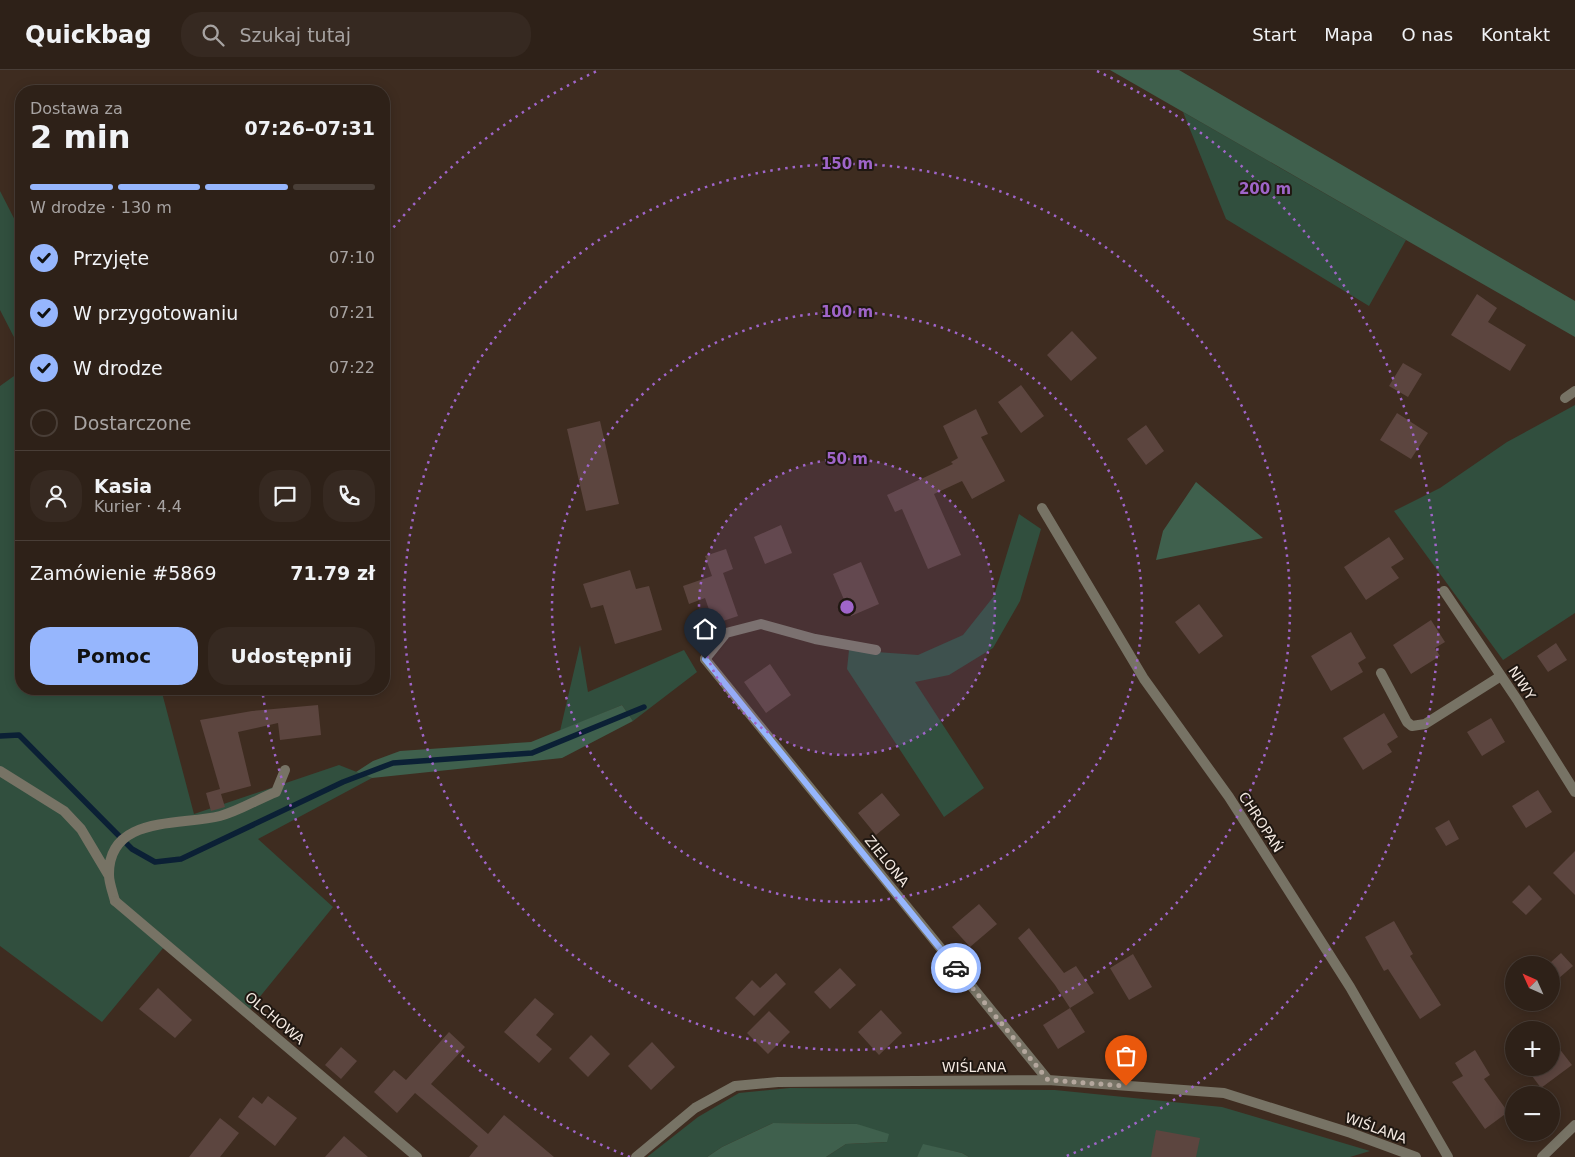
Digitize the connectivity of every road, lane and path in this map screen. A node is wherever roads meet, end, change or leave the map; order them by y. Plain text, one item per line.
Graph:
1 (1575, 391) edge
2 (1565, 398) dead end
3 (1042, 508) dead end
4 (1444, 591) dead end
5 (876, 650) dead end
6 (1381, 673) dead end
7 (1501, 676) junction
8 (285, 770) dead end
9 (0, 771) edge
10 (1575, 792) edge
11 (109, 876) junction
12 (1048, 1080) junction
13 (1575, 1126) edge
14 (417, 1157) edge
15 (636, 1157) edge
16 (1416, 1157) edge
17 (1448, 1157) edge
18 (1542, 1157) edge

1 - 2 street
3 - 17 street, CHROPAŃ
4 - 7 street, NIWY
5 - 12 street, ZIELONA
6 - 7 street
7 - 10 street, NIWY
8 - 11 street
9 - 11 street
11 - 14 street, OLCHOWA
12 - 15 street, WIŚLANA
12 - 16 street, WIŚLANA
13 - 18 street

